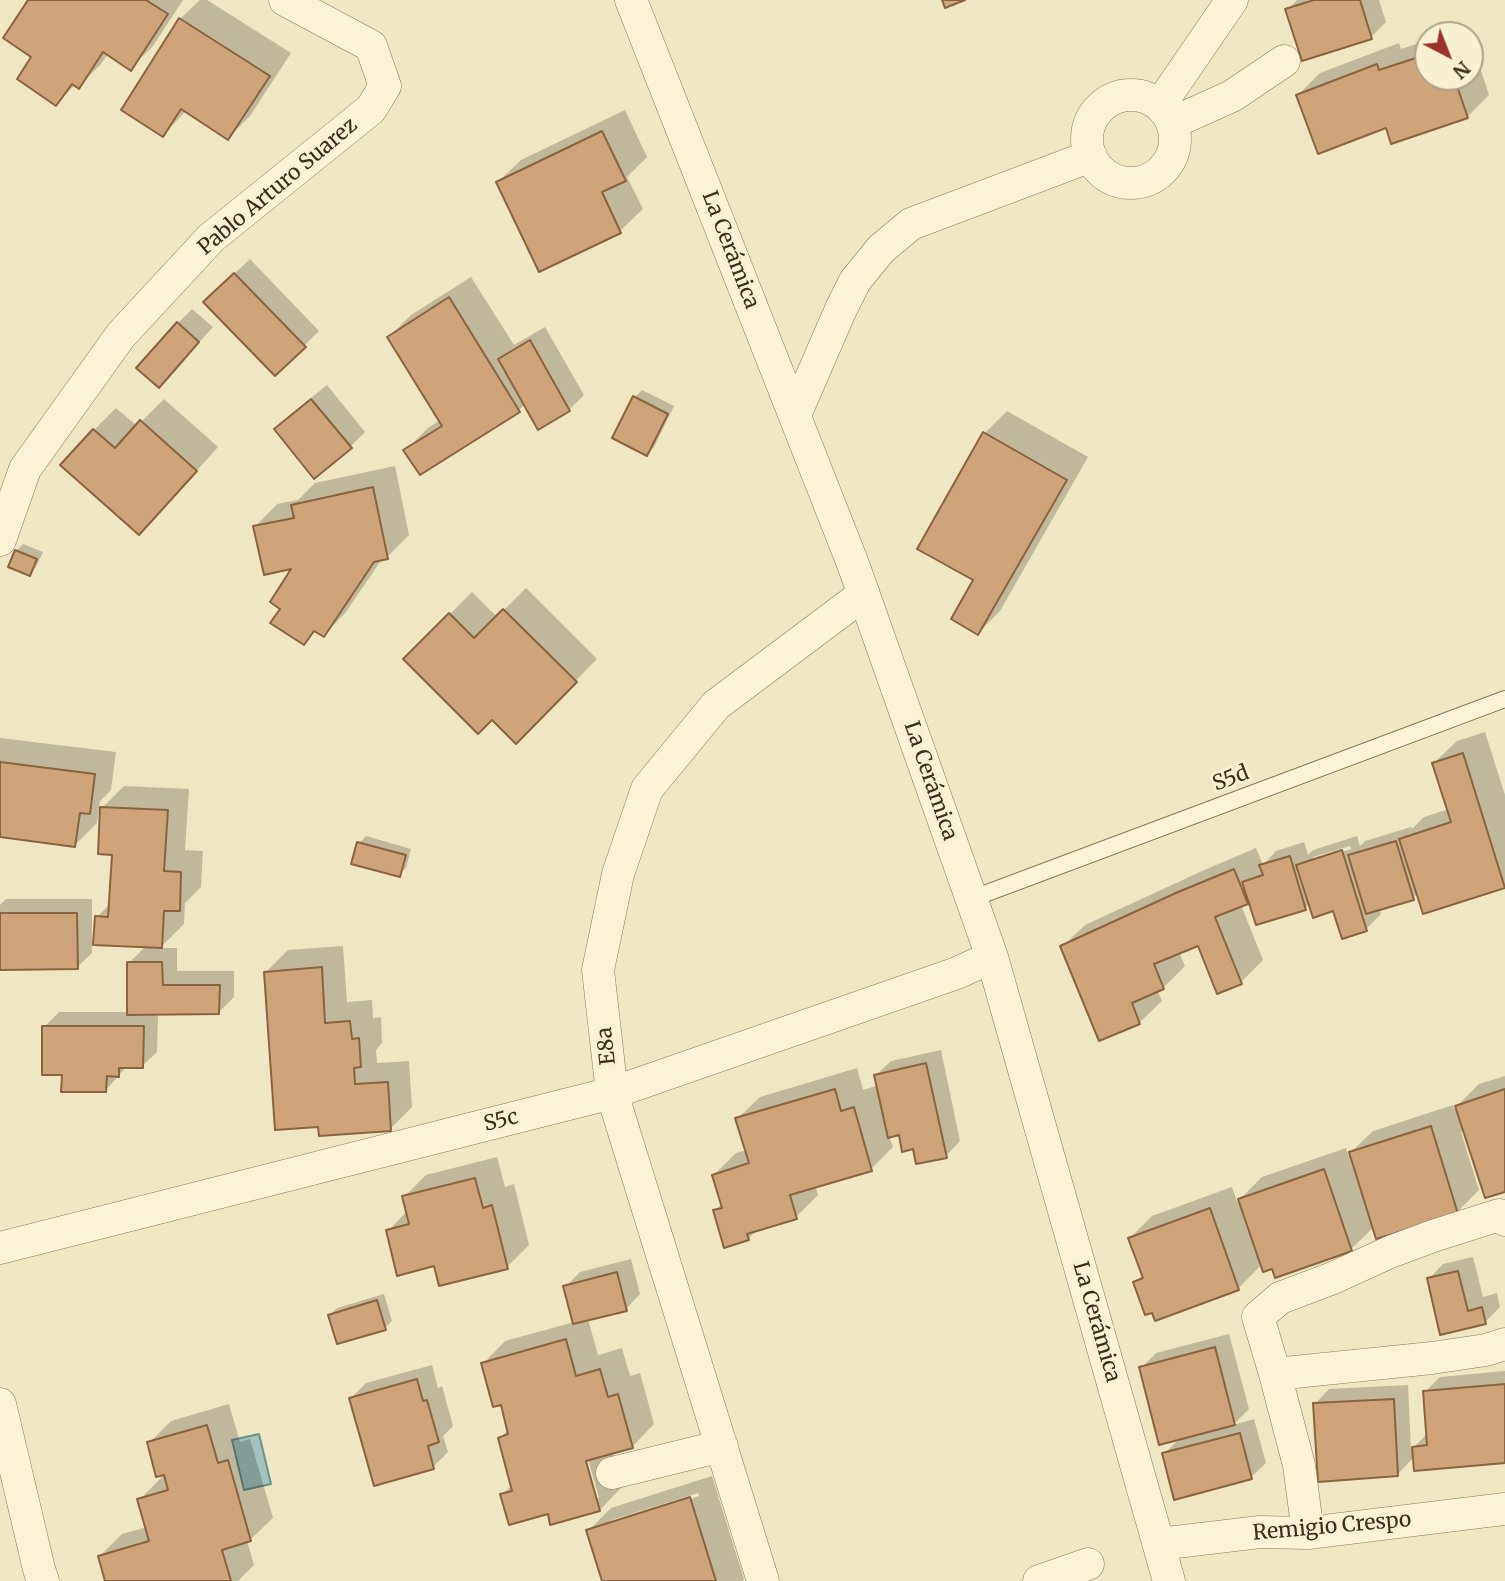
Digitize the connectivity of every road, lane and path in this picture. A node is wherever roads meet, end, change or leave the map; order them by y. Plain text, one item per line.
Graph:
1 (285, 0) edge
2 (631, 0) edge
3 (1232, 0) edge
4 (1284, 61) dead end
5 (1166, 114) junction
6 (1091, 156) junction
7 (795, 415) junction
8 (12, 464) edge
9 (0, 540) edge
10 (864, 594) junction
11 (1505, 698) edge
12 (971, 899) junction
13 (992, 957) junction
14 (612, 1093) junction
15 (1505, 1220) edge
16 (0, 1248) edge
17 (1505, 1344) edge
18 (1275, 1374) junction
19 (0, 1404) edge
20 (722, 1446) junction
21 (612, 1473) dead end
22 (1505, 1509) edge
23 (1308, 1533) junction
24 (1159, 1544) junction
25 (1088, 1564) dead end
26 (43, 1581) edge
27 (763, 1581) edge
28 (1039, 1581) edge
29 (1169, 1581) edge

1 - 8 street, Pablo Arturo Suarez
2 - 7 street, La Cerámica
3 - 5 street
4 - 5 street
5 - 6 street
5 - 6 street
6 - 7 street
7 - 10 street, La Cerámica
8 - 9 street, Pablo Arturo Suarez
10 - 12 street, La Cerámica
10 - 14 street, E8a
11 - 12 lane, S5d
12 - 13 street, La Cerámica
13 - 14 street, S5c
13 - 24 street, La Cerámica
14 - 16 street, S5c
14 - 20 street, E8a
15 - 18 street
17 - 18 street
18 - 23 street
19 - 26 street
20 - 21 street
20 - 27 street, E8a
22 - 23 street, Remigio Crespo
23 - 24 street, Remigio Crespo
24 - 29 street, La Cerámica
25 - 28 street

